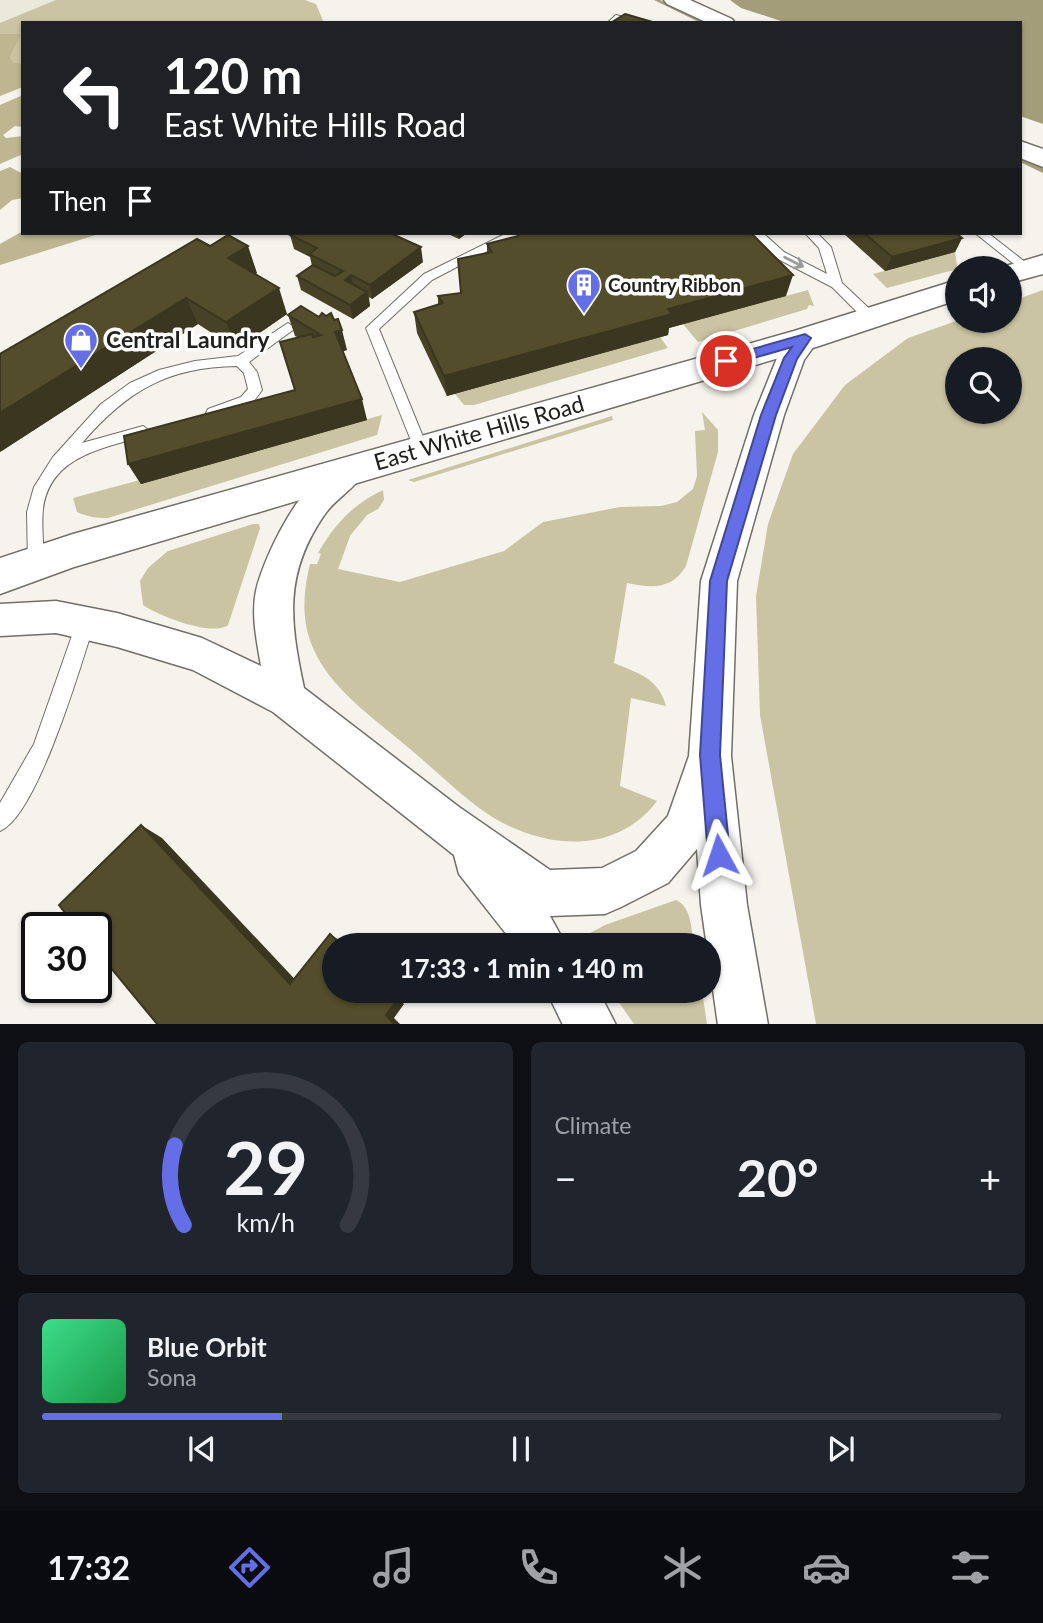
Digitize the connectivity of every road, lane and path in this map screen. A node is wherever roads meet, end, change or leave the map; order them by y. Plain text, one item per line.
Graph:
1 (674, 0) edge
2 (614, 21) edge
3 (634, 21) edge
4 (721, 21) edge
5 (1022, 149) edge
6 (1043, 159) edge
7 (512, 235) edge
8 (759, 235) edge
9 (813, 235) edge
10 (984, 235) edge
11 (1027, 269) edge
12 (836, 284) junction
13 (945, 294) edge
14 (870, 317) junction
15 (288, 327) edge
16 (805, 338) junction
17 (241, 361) junction
18 (196, 418) edge
19 (158, 427) edge
20 (421, 449) junction
21 (58, 461) junction
22 (349, 471) junction
23 (36, 564) junction
24 (0, 576) edge
25 (0, 620) edge
26 (85, 624) junction
27 (286, 698) junction
28 (710, 755) junction
29 (0, 821) edge
30 (444, 821) junction
31 (534, 933) edge
32 (578, 1003) edge
33 (591, 1024) edge
34 (743, 1024) edge

1 - 4 street
2 - 3 lane
5 - 6 street
7 - 20 lane
8 -> 12 lane
9 - 12 lane
10 - 11 lane
12 - 14 lane
13 - 14 street, East White Hills Road
14 - 16 street, East White Hills Road
15 - 17 lane
16 - 20 street, East White Hills Road
16 - 28 street
17 - 18 lane
17 - 21 lane
19 - 21 lane
20 - 22 street, East White Hills Road
21 - 23 lane
22 - 23 street, East White Hills Road
22 - 27 street
23 - 24 street, East White Hills Road
25 - 26 street
26 - 27 street
26 - 29 lane
27 - 30 street
28 - 30 street
28 - 34 street
30 - 31 street
32 - 33 street

